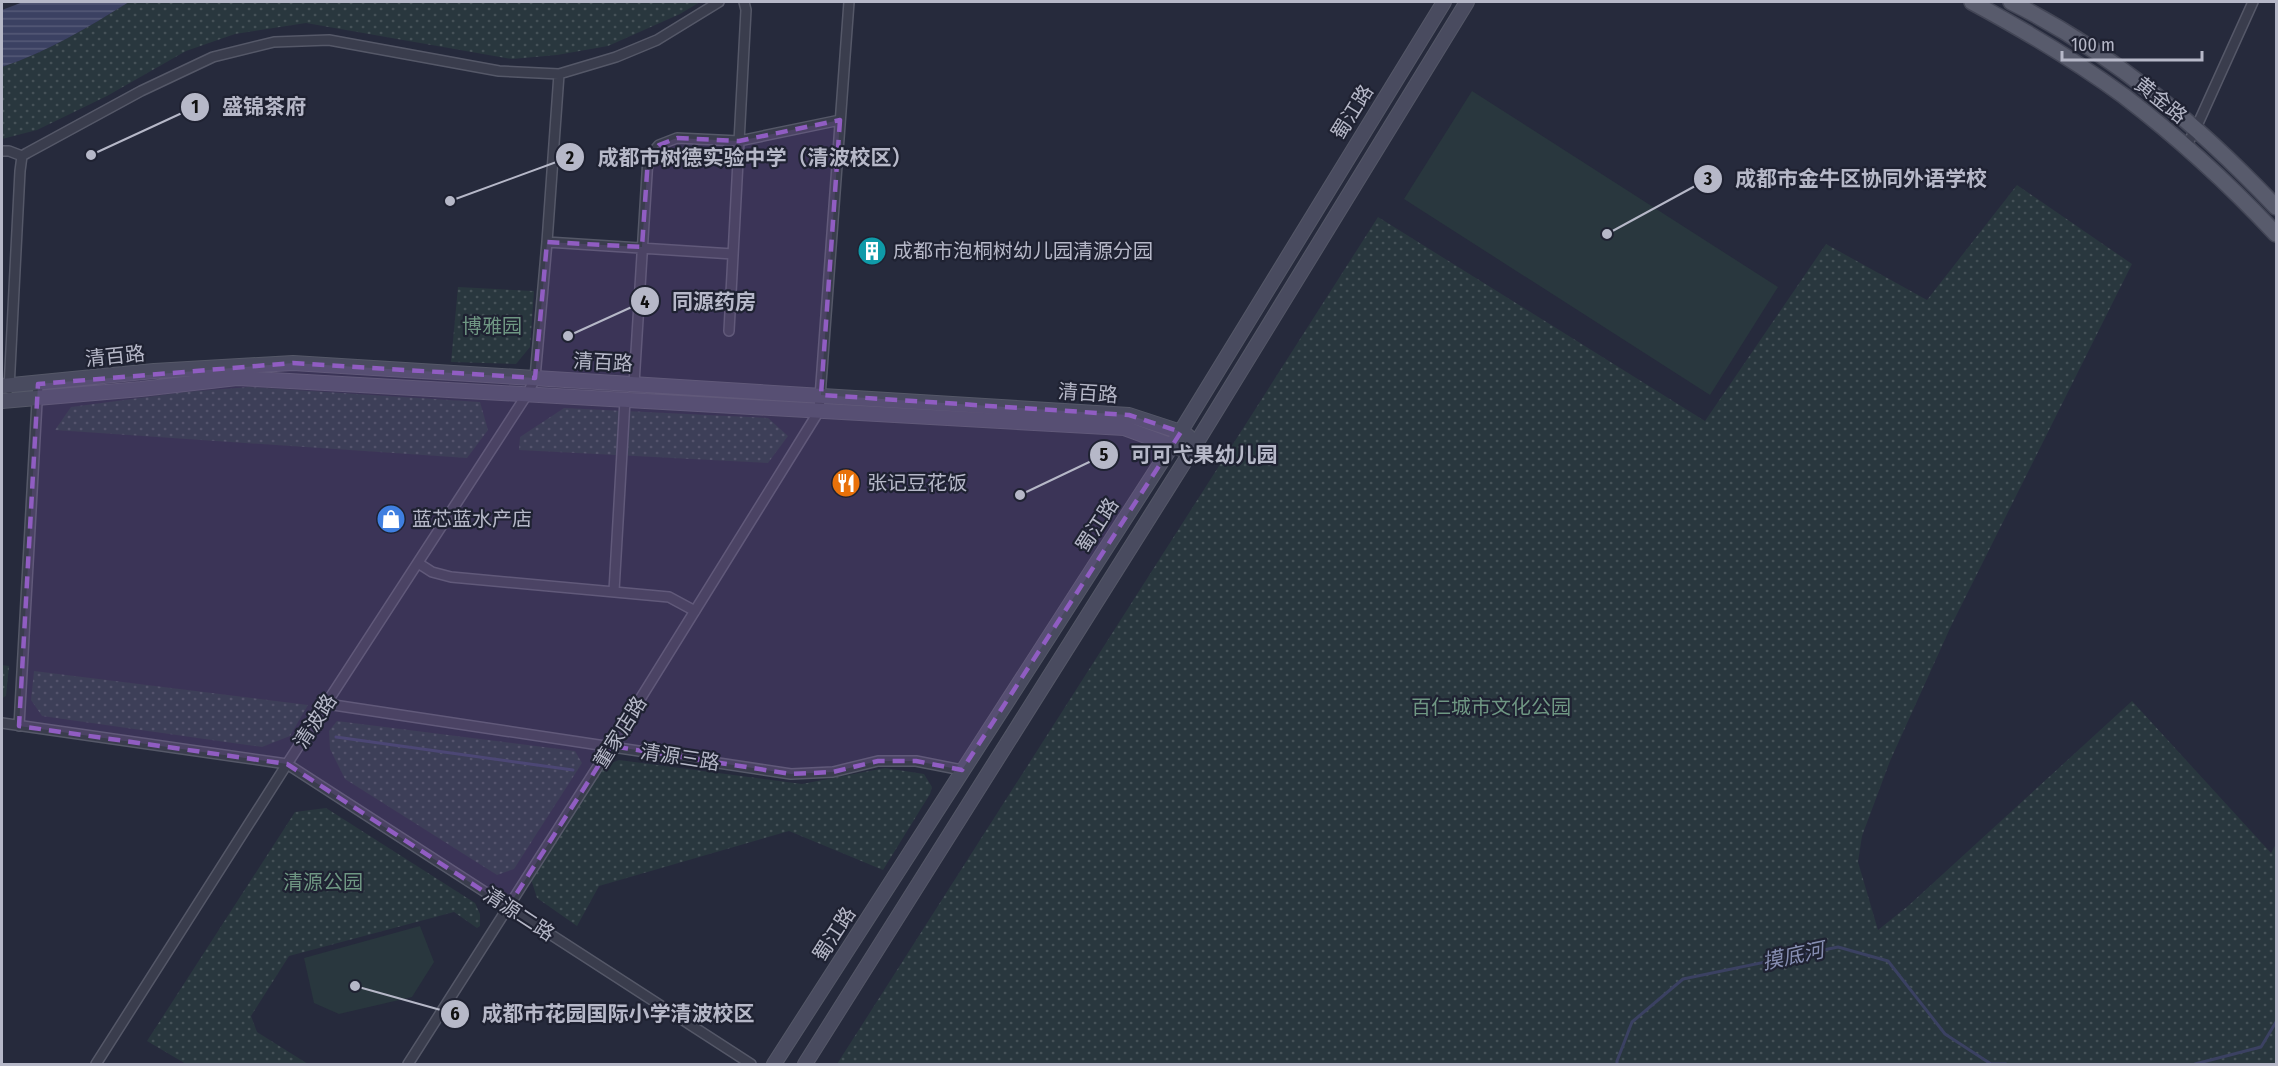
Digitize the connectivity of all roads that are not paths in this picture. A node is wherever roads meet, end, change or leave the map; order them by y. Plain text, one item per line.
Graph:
1 (719, 2) edge
2 (744, 2) edge
3 (849, 2) edge
4 (1444, 2) edge
5 (1467, 2) edge
6 (1972, 2) edge
7 (2011, 2) edge
8 (2253, 2) edge
9 (559, 74) junction
10 (840, 120) junction
11 (2196, 128) junction
12 (739, 141) junction
13 (2186, 147) junction
14 (2, 151) edge
15 (22, 156) junction
16 (2277, 207) edge
17 (2277, 234) edge
18 (547, 242) junction
19 (642, 247) junction
20 (733, 254) junction
21 (729, 331) dead end
22 (535, 378) junction
23 (634, 384) junction
24 (37, 391) junction
25 (5, 393) edge
26 (528, 393) junction
27 (820, 395) junction
28 (625, 400) junction
29 (819, 411) junction
30 (1181, 432) junction
31 (1173, 444) junction
32 (1193, 448) junction
33 (418, 563) junction
34 (614, 591) junction
35 (695, 610) junction
36 (327, 704) junction
37 (2, 723) edge
38 (19, 726) junction
39 (611, 746) junction
40 (287, 764) junction
41 (962, 770) junction
42 (508, 907) junction
43 (96, 1065) edge
44 (408, 1065) edge
45 (751, 1065) edge
46 (774, 1065) edge
47 (805, 1065) edge

1 - 9 street
2 - 12 street
3 - 10 street, 董家店路
4 - 30 street, 蜀江路
5 - 32 street, 蜀江路
6 - 13 main road, 黄金路
7 - 11 main road, 黄金路
8 - 11 street
9 - 15 street
9 - 18 street, 清波路
10 - 12 street
10 - 27 street, 董家店路
11 - 13 street
11 - 16 main road, 黄金路
12 - 19 street
12 - 20 street
13 - 17 main road, 黄金路
14 - 15 street
15 - 25 street
18 - 19 street
18 - 22 street, 清波路
19 - 20 street
19 - 23 street
20 - 21 street
22 - 23 street, 清百路
22 - 24 street, 清百路
22 - 26 street, 清波路
23 - 27 street, 清百路
24 - 25 street, 清百路
24 - 26 street, 清百路
24 - 38 street
26 - 28 street, 清百路
26 - 33 street, 清波路
27 - 29 street, 董家店路
27 - 30 street, 清百路
28 - 29 street, 清百路
28 - 34 street
29 - 31 street, 清百路
29 - 35 street, 董家店路
30 - 31 street, 蜀江路
30 - 32 street, 清百路
31 - 32 street, 清百路
31 - 41 street, 蜀江路
32 - 47 street, 蜀江路
33 - 34 street
33 - 36 street, 清波路
34 - 35 street
35 - 39 street, 董家店路
36 - 39 street, 清源三路
36 - 40 street, 清波路
37 - 38 street
38 - 40 street
39 - 41 street, 清源三路
39 - 42 street, 董家店路
40 - 42 street, 清源二路
40 - 43 street, 清波路
41 - 46 street, 蜀江路
42 - 44 street, 董家店路
42 - 45 street, 清源二路

